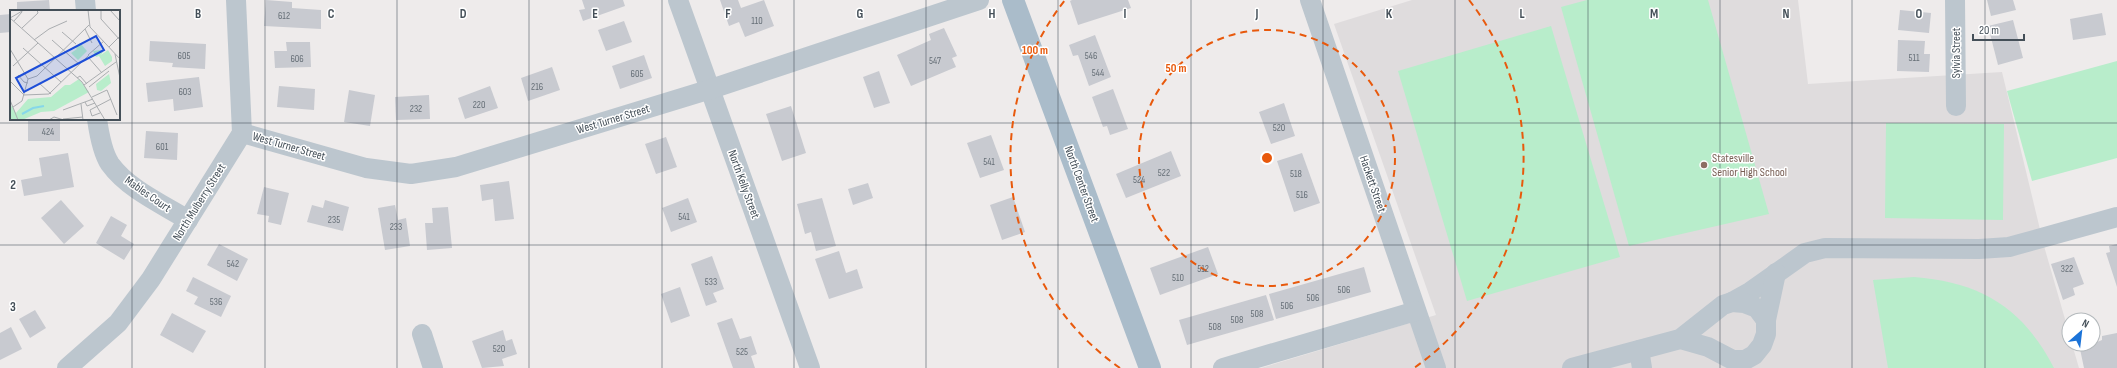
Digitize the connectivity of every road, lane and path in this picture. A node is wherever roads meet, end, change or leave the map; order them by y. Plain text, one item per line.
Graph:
1 (85, 0) edge
2 (236, 0) edge
3 (678, 0) edge
4 (979, 0) edge
5 (1013, 0) edge
6 (1310, 0) edge
7 (1956, 0) edge
8 (86, 10) edge
9 (710, 88) junction
10 (1956, 106) dead end
11 (97, 120) edge
12 (242, 133) junction
13 (2117, 217) edge
14 (188, 220) junction
15 (1776, 274) junction
16 (1732, 302) junction
17 (1416, 310) junction
18 (1712, 314) junction
19 (1766, 320) junction
20 (422, 334) dead end
21 (1680, 339) junction
22 (1762, 345) junction
23 (1641, 359) edge
24 (1726, 361) edge
25 (67, 368) edge
26 (433, 368) edge
27 (810, 368) edge
28 (1150, 368) edge
29 (1223, 368) edge
30 (1436, 368) edge
31 (1572, 368) edge
32 (1756, 368) edge

1 - 8 street
2 - 12 street
3 - 9 street, North Kelly Street
4 - 9 street, West Turner Street
5 - 28 main road, North Center Street
6 - 17 street, Hackett Street
7 - 10 street, Sylvia Street
9 - 12 street, West Turner Street
9 - 27 street, North Kelly Street
11 - 14 street, Mables Court
12 - 14 street, North Mulberry Street
13 - 15 street
14 - 25 street, North Mulberry Street
15 - 16 street
15 - 19 street
16 - 18 street
16 - 19 street
17 - 29 street
17 - 30 street, Hackett Street
18 - 21 street
18 - 24 street
19 - 22 street
20 - 26 street
21 - 23 street
21 - 24 street
22 - 24 street
22 - 32 street
23 - 31 street

